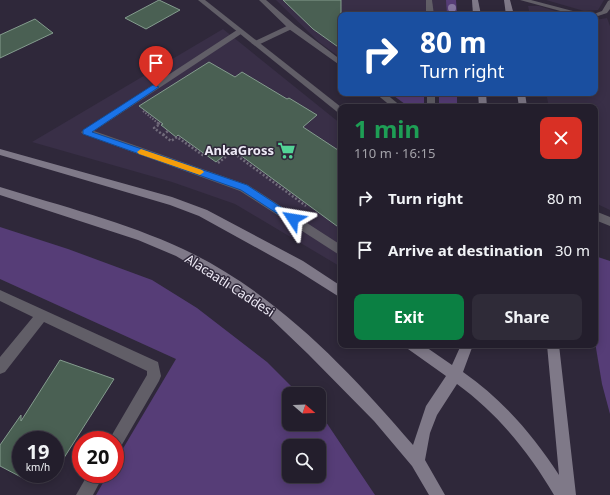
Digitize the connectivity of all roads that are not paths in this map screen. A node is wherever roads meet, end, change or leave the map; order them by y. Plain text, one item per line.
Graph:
1 (201, 0) edge
2 (262, 0) edge
3 (429, 0) edge
4 (475, 0) edge
5 (507, 0) edge
6 (523, 0) edge
7 (610, 2) edge
8 (430, 12) edge
9 (477, 12) edge
10 (509, 12) edge
11 (572, 12) edge
12 (598, 14) edge
13 (292, 27) junction
14 (240, 32) junction
15 (255, 44) junction
16 (338, 62) edge
17 (383, 96) edge
18 (394, 104) edge
19 (338, 110) edge
20 (0, 152) edge
21 (0, 191) edge
22 (598, 216) edge
23 (610, 222) edge
24 (338, 249) edge
25 (338, 291) edge
26 (0, 295) edge
27 (42, 315) junction
28 (416, 348) edge
29 (466, 348) edge
30 (553, 348) edge
31 (0, 367) edge
32 (455, 375) junction
33 (122, 431) edge
34 (417, 461) junction
35 (91, 483) edge
36 (84, 495) edge
37 (437, 495) edge
38 (562, 495) edge
39 (568, 495) edge

1 - 14 street
2 - 13 street
3 - 8 street
4 - 9 main road
5 - 10 main road
6 - 11 street
7 - 12 street
13 - 15 street
13 - 16 street
14 - 15 street
14 - 24 street
15 - 19 street
17 - 18 street
20 - 25 main road
21 - 34 main road, Alacaatlı Caddesi
22 - 23 street
26 - 27 street
27 - 31 street
27 - 33 street
28 - 32 main road
29 - 32 main road
30 - 39 main road
32 - 34 main road
32 - 38 main road
34 - 37 main road, Alacaatlı Caddesi
35 - 36 street

